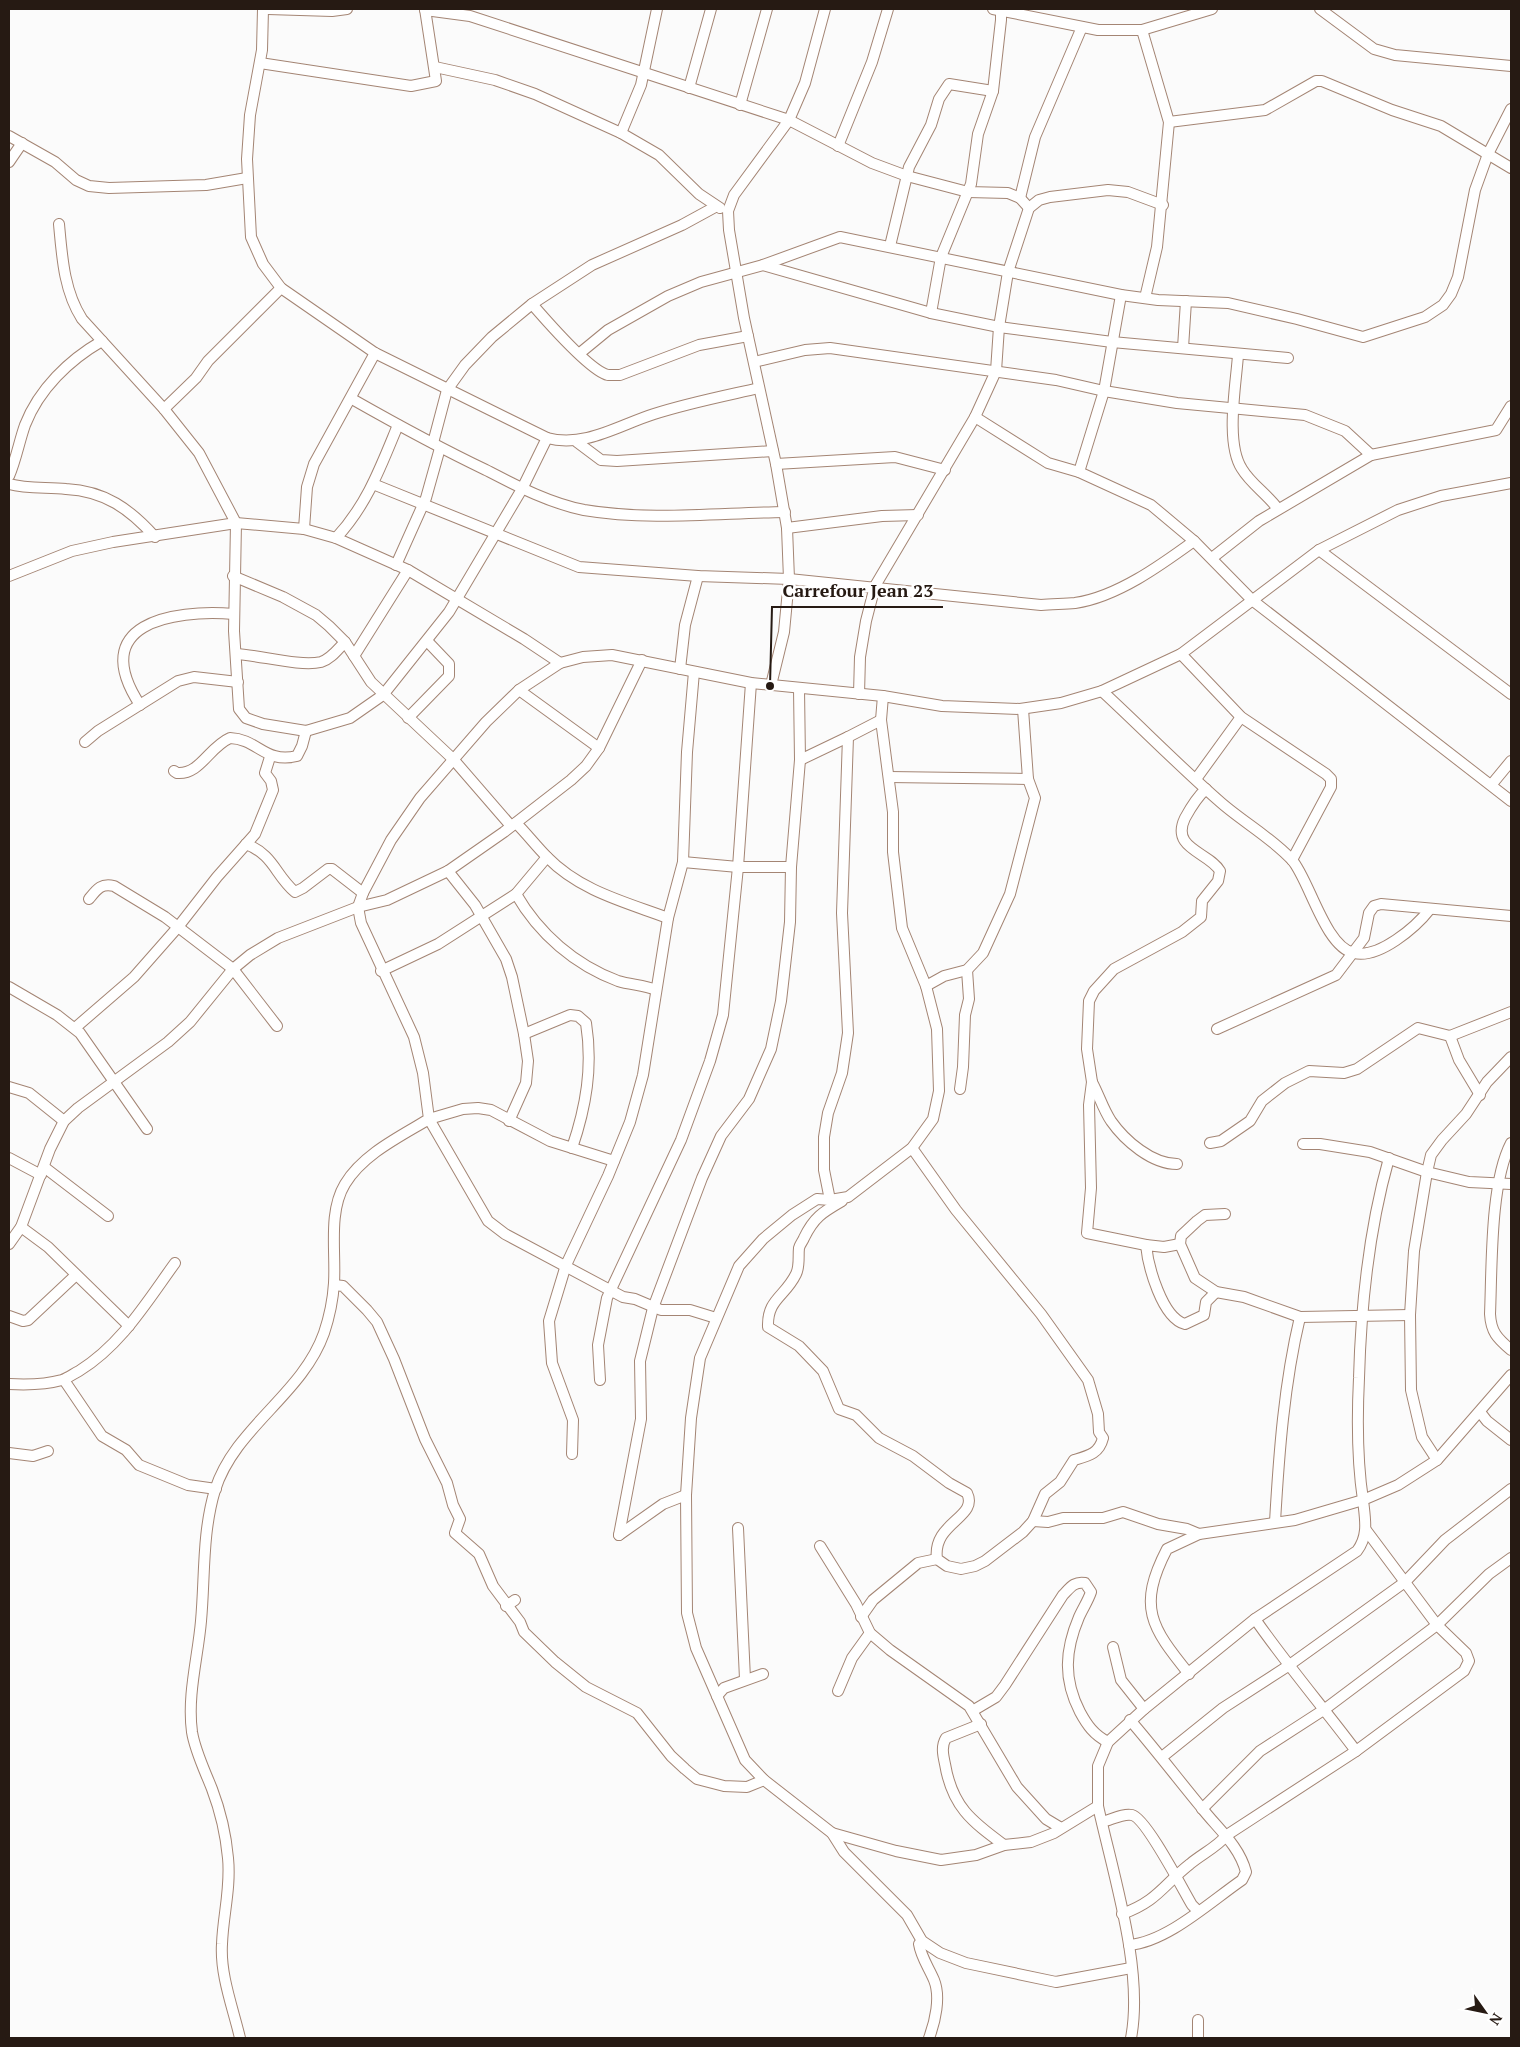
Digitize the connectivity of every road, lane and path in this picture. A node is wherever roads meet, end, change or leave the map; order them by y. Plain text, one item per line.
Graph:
1 (263, 9) edge
2 (268, 9) edge
3 (347, 9) edge
4 (425, 9) edge
5 (657, 9) edge
6 (711, 9) edge
7 (767, 9) edge
8 (825, 9) edge
9 (888, 9) edge
10 (998, 9) edge
11 (1212, 9) edge
12 (1320, 9) edge
13 (1082, 27) junction
14 (1142, 30) junction
15 (260, 63) junction
16 (1511, 66) edge
17 (435, 67) junction
18 (643, 74) junction
19 (689, 88) junction
20 (993, 91) junction
21 (740, 105) junction
22 (1511, 109) edge
23 (790, 120) junction
24 (1169, 122) junction
25 (621, 133) junction
26 (9, 136) edge
27 (22, 143) junction
28 (838, 146) junction
29 (1488, 154) junction
30 (9, 162) edge
31 (1511, 168) edge
32 (907, 176) junction
33 (247, 178) junction
34 (968, 192) junction
35 (1020, 198) junction
36 (1163, 205) junction
37 (715, 207) junction
38 (1029, 208) junction
39 (728, 211) junction
40 (59, 224) dead end
41 (890, 246) junction
42 (941, 257) junction
43 (763, 265) junction
44 (736, 272) junction
45 (1008, 272) junction
46 (281, 288) junction
47 (1121, 295) junction
48 (1145, 298) junction
49 (1186, 301) junction
50 (532, 304) junction
51 (931, 313) junction
52 (999, 327) junction
53 (748, 336) junction
54 (102, 341) junction
55 (1112, 342) junction
56 (1183, 348) junction
57 (375, 353) junction
58 (580, 353) junction
59 (1238, 355) junction
60 (1288, 358) dead end
61 (754, 362) junction
62 (996, 371) junction
63 (759, 388) junction
64 (448, 390) junction
65 (1104, 391) junction
66 (352, 399) junction
67 (1511, 406) edge
68 (1234, 408) junction
69 (164, 409) junction
70 (975, 417) junction
71 (1506, 422) edge
72 (398, 425) junction
73 (547, 438) junction
74 (577, 442) junction
75 (436, 446) junction
76 (773, 451) junction
77 (1371, 455) junction
78 (776, 464) junction
79 (945, 470) junction
80 (1079, 472) junction
81 (9, 476) edge
82 (1511, 482) edge
83 (9, 484) edge
84 (373, 484) junction
85 (522, 489) junction
86 (424, 505) junction
87 (1278, 508) junction
88 (784, 512) junction
89 (918, 516) junction
90 (236, 523) junction
91 (787, 528) junction
92 (304, 529) junction
93 (497, 534) junction
94 (155, 536) junction
95 (336, 538) junction
96 (1194, 541) junction
97 (1319, 550) junction
98 (1212, 558) junction
99 (396, 565) junction
100 (408, 570) junction
101 (9, 576) edge
102 (233, 576) junction
103 (698, 576) junction
104 (790, 579) junction
105 (875, 586) junction
106 (458, 599) junction
107 (1252, 600) junction
108 (234, 614) junction
109 (345, 642) junction
110 (428, 642) junction
111 (236, 654) junction
112 (1181, 654) junction
113 (354, 656) junction
114 (642, 660) junction
115 (560, 663) junction
116 (680, 669) junction
117 (694, 672) junction
118 (238, 682) junction
119 (752, 683) junction
120 (771, 686) junction
121 (799, 689) junction
122 (519, 690) junction
123 (1102, 691) junction
124 (859, 694) junction
125 (1511, 694) edge
126 (384, 695) junction
127 (883, 696) junction
128 (140, 705) junction
129 (1023, 709) junction
130 (1241, 717) junction
131 (408, 718) junction
132 (881, 720) junction
133 (306, 731) junction
134 (848, 738) junction
135 (85, 742) dead end
136 (599, 748) junction
137 (270, 757) junction
138 (453, 759) junction
139 (800, 760) junction
140 (1511, 761) edge
141 (174, 771) dead end
142 (889, 777) junction
143 (1028, 778) junction
144 (1196, 779) junction
145 (1492, 784) junction
146 (1206, 789) junction
147 (1511, 801) edge
148 (514, 824) junction
149 (246, 844) junction
150 (547, 857) junction
151 (1292, 860) junction
152 (683, 862) junction
153 (738, 867) junction
154 (792, 867) junction
155 (448, 871) junction
156 (363, 893) junction
157 (516, 894) junction
158 (89, 899) dead end
159 (358, 907) junction
160 (1430, 909) junction
161 (481, 916) junction
162 (1511, 916) edge
163 (668, 918) junction
164 (178, 927) junction
165 (1354, 953) junction
166 (233, 969) junction
167 (967, 970) junction
168 (381, 971) junction
169 (926, 986) junction
170 (9, 987) edge
171 (656, 990) junction
172 (1511, 1012) edge
173 (277, 1026) dead end
174 (75, 1028) junction
175 (1217, 1029) dead end
176 (524, 1034) junction
177 (1450, 1036) junction
178 (1511, 1057) edge
179 (114, 1080) junction
180 (1092, 1082) junction
181 (9, 1087) edge
182 (960, 1089) dead end
183 (1480, 1095) junction
184 (429, 1119) junction
185 (64, 1121) junction
186 (509, 1121) junction
187 (147, 1129) dead end
188 (1210, 1143) dead end
189 (1511, 1143) edge
190 (1302, 1144) dead end
191 (572, 1148) junction
192 (912, 1148) junction
193 (9, 1158) edge
194 (1389, 1158) junction
195 (614, 1161) junction
196 (1177, 1164) dead end
197 (42, 1171) junction
198 (1427, 1172) junction
199 (1511, 1184) edge
200 (1498, 1185) junction
201 (848, 1197) junction
202 (830, 1200) junction
203 (1225, 1214) dead end
204 (108, 1216) dead end
205 (21, 1227) junction
206 (9, 1244) edge
207 (1180, 1244) junction
208 (1146, 1245) junction
209 (175, 1264) dead end
210 (566, 1265) junction
211 (76, 1275) junction
212 (334, 1285) junction
213 (610, 1289) junction
214 (1216, 1292) junction
215 (653, 1308) junction
216 (1410, 1315) junction
217 (9, 1316) edge
218 (716, 1318) junction
219 (1300, 1318) junction
220 (1361, 1318) junction
221 (129, 1326) junction
222 (1511, 1350) edge
223 (1511, 1375) edge
224 (64, 1380) junction
225 (600, 1380) dead end
226 (9, 1384) edge
227 (1480, 1412) junction
228 (1511, 1440) edge
229 (48, 1452) dead end
230 (9, 1453) edge
231 (572, 1454) dead end
232 (1437, 1460) junction
233 (1511, 1489) edge
234 (216, 1490) junction
235 (686, 1495) junction
236 (1363, 1500) junction
237 (1033, 1521) junction
238 (1275, 1522) junction
239 (738, 1528) dead end
240 (1366, 1530) junction
241 (1199, 1534) junction
242 (820, 1546) dead end
243 (1511, 1558) edge
244 (937, 1559) junction
245 (1405, 1582) junction
246 (515, 1600) dead end
247 (506, 1606) junction
248 (861, 1617) junction
249 (1255, 1620) junction
250 (1437, 1625) junction
251 (870, 1633) junction
252 (1113, 1647) dead end
253 (1288, 1666) junction
254 (763, 1674) dead end
255 (1189, 1674) junction
256 (746, 1679) junction
257 (838, 1691) dead end
258 (717, 1696) junction
259 (1144, 1709) junction
260 (1325, 1709) junction
261 (974, 1710) junction
262 (1130, 1720) junction
263 (981, 1724) junction
264 (1108, 1742) junction
265 (1356, 1752) junction
266 (1162, 1758) junction
267 (764, 1780) junction
268 (1098, 1806) junction
269 (1202, 1809) junction
270 (1102, 1822) junction
271 (1061, 1828) junction
272 (832, 1833) junction
273 (1227, 1834) junction
274 (1004, 1845) junction
275 (1175, 1878) junction
276 (1198, 1911) junction
277 (1122, 1914) junction
278 (922, 1941) junction
279 (1129, 1945) junction
280 (1131, 1968) junction
281 (1198, 2020) dead end
282 (240, 2038) edge
283 (929, 2038) edge
284 (1131, 2038) edge
285 (1198, 2038) edge

1 - 15 street
2 - 3 street
4 - 17 street
4 - 18 street
5 - 18 street
6 - 19 street
7 - 21 street
8 - 23 street
9 - 28 street
10 - 13 street
10 - 20 street
11 - 14 street
12 - 16 street
13 - 14 street
13 - 35 street
14 - 24 street
15 - 17 street
15 - 33 street
17 - 25 street
18 - 19 street
18 - 25 street
19 - 21 street
20 - 32 street
20 - 34 street
21 - 23 street
22 - 29 street
23 - 28 street
23 - 39 street
24 - 29 street
24 - 36 street
25 - 37 street
26 - 27 street
27 - 30 street
27 - 33 street
28 - 32 street
29 - 31 street
29 - 49 street
32 - 34 street
32 - 41 street
33 - 46 street
34 - 35 street
34 - 42 street
35 - 38 street
36 - 38 street
36 - 48 street
37 - 39 street
37 - 50 street
38 - 45 street
39 - 44 street
40 - 54 street
41 - 42 street
41 - 43 street
42 - 45 street
42 - 51 street
43 - 44 street
43 - 51 street
44 - 53 street
44 - 58 street
45 - 47 street
45 - 52 street
46 - 57 street
46 - 69 street
47 - 48 street
47 - 55 street
48 - 49 street
49 - 56 street
50 - 58 street
50 - 64 street
51 - 52 street
52 - 55 street
52 - 62 street
53 - 58 street
53 - 61 street
54 - 69 street
54 - 81 street
55 - 56 street
55 - 65 street
56 - 59 street
57 - 64 street
57 - 66 street
59 - 60 street
59 - 68 street
61 - 62 street
61 - 63 street
62 - 65 street
62 - 70 street
63 - 74 street
63 - 76 street
64 - 73 street
64 - 75 street
65 - 68 street
65 - 80 street
66 - 72 street
66 - 92 street
67 - 71 street
68 - 77 street
68 - 87 street
69 - 90 street
70 - 79 street
70 - 80 street
71 - 77 street
72 - 75 street
72 - 84 street
73 - 74 street
73 - 85 street
74 - 76 street
75 - 85 street
75 - 86 street
76 - 78 street
77 - 87 street
78 - 79 street
78 - 88 street
79 - 89 street
80 - 96 street
82 - 97 street
83 - 94 street
84 - 86 street
84 - 95 street
85 - 88 street
85 - 93 street
86 - 93 street
86 - 99 street
87 - 98 street
88 - 91 street
89 - 91 street
89 - 105 street
90 - 92 street
90 - 94 street
90 - 102 street
91 - 104 street
92 - 95 street
93 - 103 street
93 - 106 street
94 - 101 street
95 - 99 street
96 - 98 street
96 - 105 street
97 - 107 street
97 - 125 street
98 - 107 street
99 - 100 street
100 - 106 street
100 - 113 street
102 - 108 street
102 - 109 street
103 - 104 street
103 - 116 street
104 - 105 street
104 - 120 street
105 - 124 street
106 - 110 street
106 - 115 street
107 - 112 street
107 - 145 street
108 - 111 street
108 - 128 street
109 - 111 street
109 - 113 street
110 - 126 street
110 - 131 street
111 - 118 street
112 - 123 street
112 - 130 street
113 - 126 street
114 - 115 street
114 - 116 street
114 - 136 street
115 - 122 street
116 - 117 street
117 - 119 street
117 - 152 street
118 - 128 street
118 - 133 street
119 - 120 street
119 - 153 street
120 - 121 street
121 - 124 street
121 - 139 street
122 - 136 street
122 - 138 street
123 - 129 street
123 - 144 street
124 - 127 street
126 - 131 street
126 - 133 street
127 - 129 street
127 - 132 street
128 - 135 street
129 - 143 street
130 - 144 street
130 - 151 street
131 - 138 street
132 - 134 street
132 - 142 street
133 - 137 street
134 - 139 street
134 - 202 street
136 - 148 street
137 - 141 street
137 - 149 street
138 - 148 street
138 - 156 street
139 - 154 street
140 - 145 street
142 - 143 street
142 - 169 street
143 - 167 street
144 - 146 street
145 - 147 street
146 - 151 street
146 - 180 street
148 - 150 street
148 - 155 street
149 - 156 street
149 - 164 street
150 - 157 street
150 - 163 street
151 - 165 street
152 - 153 street
152 - 163 street
153 - 154 street
153 - 213 street
154 - 215 street
155 - 159 street
155 - 161 street
156 - 159 street
157 - 161 street
157 - 171 street
158 - 164 street
159 - 166 street
159 - 168 street
160 - 162 street
160 - 165 street
160 - 165 street
161 - 168 street
161 - 176 street
163 - 171 street
164 - 166 street
164 - 174 street
165 - 175 street
166 - 173 street
166 - 179 street
167 - 169 street
167 - 182 street
168 - 184 street
169 - 192 street
170 - 174 street
171 - 195 street
172 - 177 street
174 - 179 street
176 - 186 street
176 - 191 street
177 - 183 street
177 - 188 street
178 - 183 street
179 - 185 street
179 - 187 street
180 - 196 street
180 - 208 street
181 - 185 street
183 - 198 street
184 - 186 street
184 - 210 street
184 - 212 street
185 - 197 street
186 - 191 street
189 - 200 street
190 - 194 street
191 - 195 street
192 - 201 street
192 - 237 street
193 - 197 street
194 - 198 street
194 - 220 street
195 - 210 street
197 - 204 street
197 - 205 street
198 - 200 street
198 - 216 street
199 - 200 street
200 - 222 street
201 - 202 street
201 - 244 street
202 - 218 street
203 - 207 street
205 - 206 street
205 - 211 street
207 - 208 street
207 - 214 street
208 - 214 street
209 - 221 street
210 - 213 street
210 - 231 street
211 - 217 street
211 - 221 street
212 - 234 street
212 - 247 street
213 - 215 street
213 - 225 street
214 - 219 street
215 - 218 street
215 - 235 street
216 - 220 street
216 - 232 street
218 - 235 street
219 - 220 street
219 - 238 street
220 - 236 street
221 - 224 street
223 - 227 street
224 - 226 street
224 - 234 street
227 - 228 street
227 - 232 street
229 - 230 street
232 - 236 street
233 - 245 street
234 - 282 street
235 - 258 street
236 - 238 street
236 - 240 street
237 - 241 street
237 - 244 street
238 - 241 street
239 - 256 street
240 - 245 street
240 - 249 street
241 - 255 street
242 - 248 street
243 - 250 street
244 - 248 street
245 - 250 street
245 - 253 street
246 - 247 street
247 - 267 street
248 - 251 street
249 - 253 street
249 - 255 street
250 - 260 street
250 - 265 street
251 - 257 street
251 - 261 street
252 - 259 street
253 - 260 street
253 - 266 street
254 - 256 street
255 - 259 street
256 - 258 street
258 - 267 street
259 - 262 street
260 - 265 street
260 - 269 street
261 - 263 street
261 - 264 street
262 - 264 street
262 - 266 street
263 - 271 street
263 - 274 street
264 - 268 street
265 - 273 street
266 - 269 street
267 - 272 street
268 - 270 street
268 - 271 street
269 - 273 street
270 - 275 street
270 - 277 street
271 - 274 street
272 - 274 street
272 - 278 street
273 - 275 street
273 - 276 street
275 - 276 street
275 - 277 street
276 - 279 street
277 - 279 street
278 - 280 street
278 - 283 street
279 - 280 street
280 - 284 street
281 - 285 street

